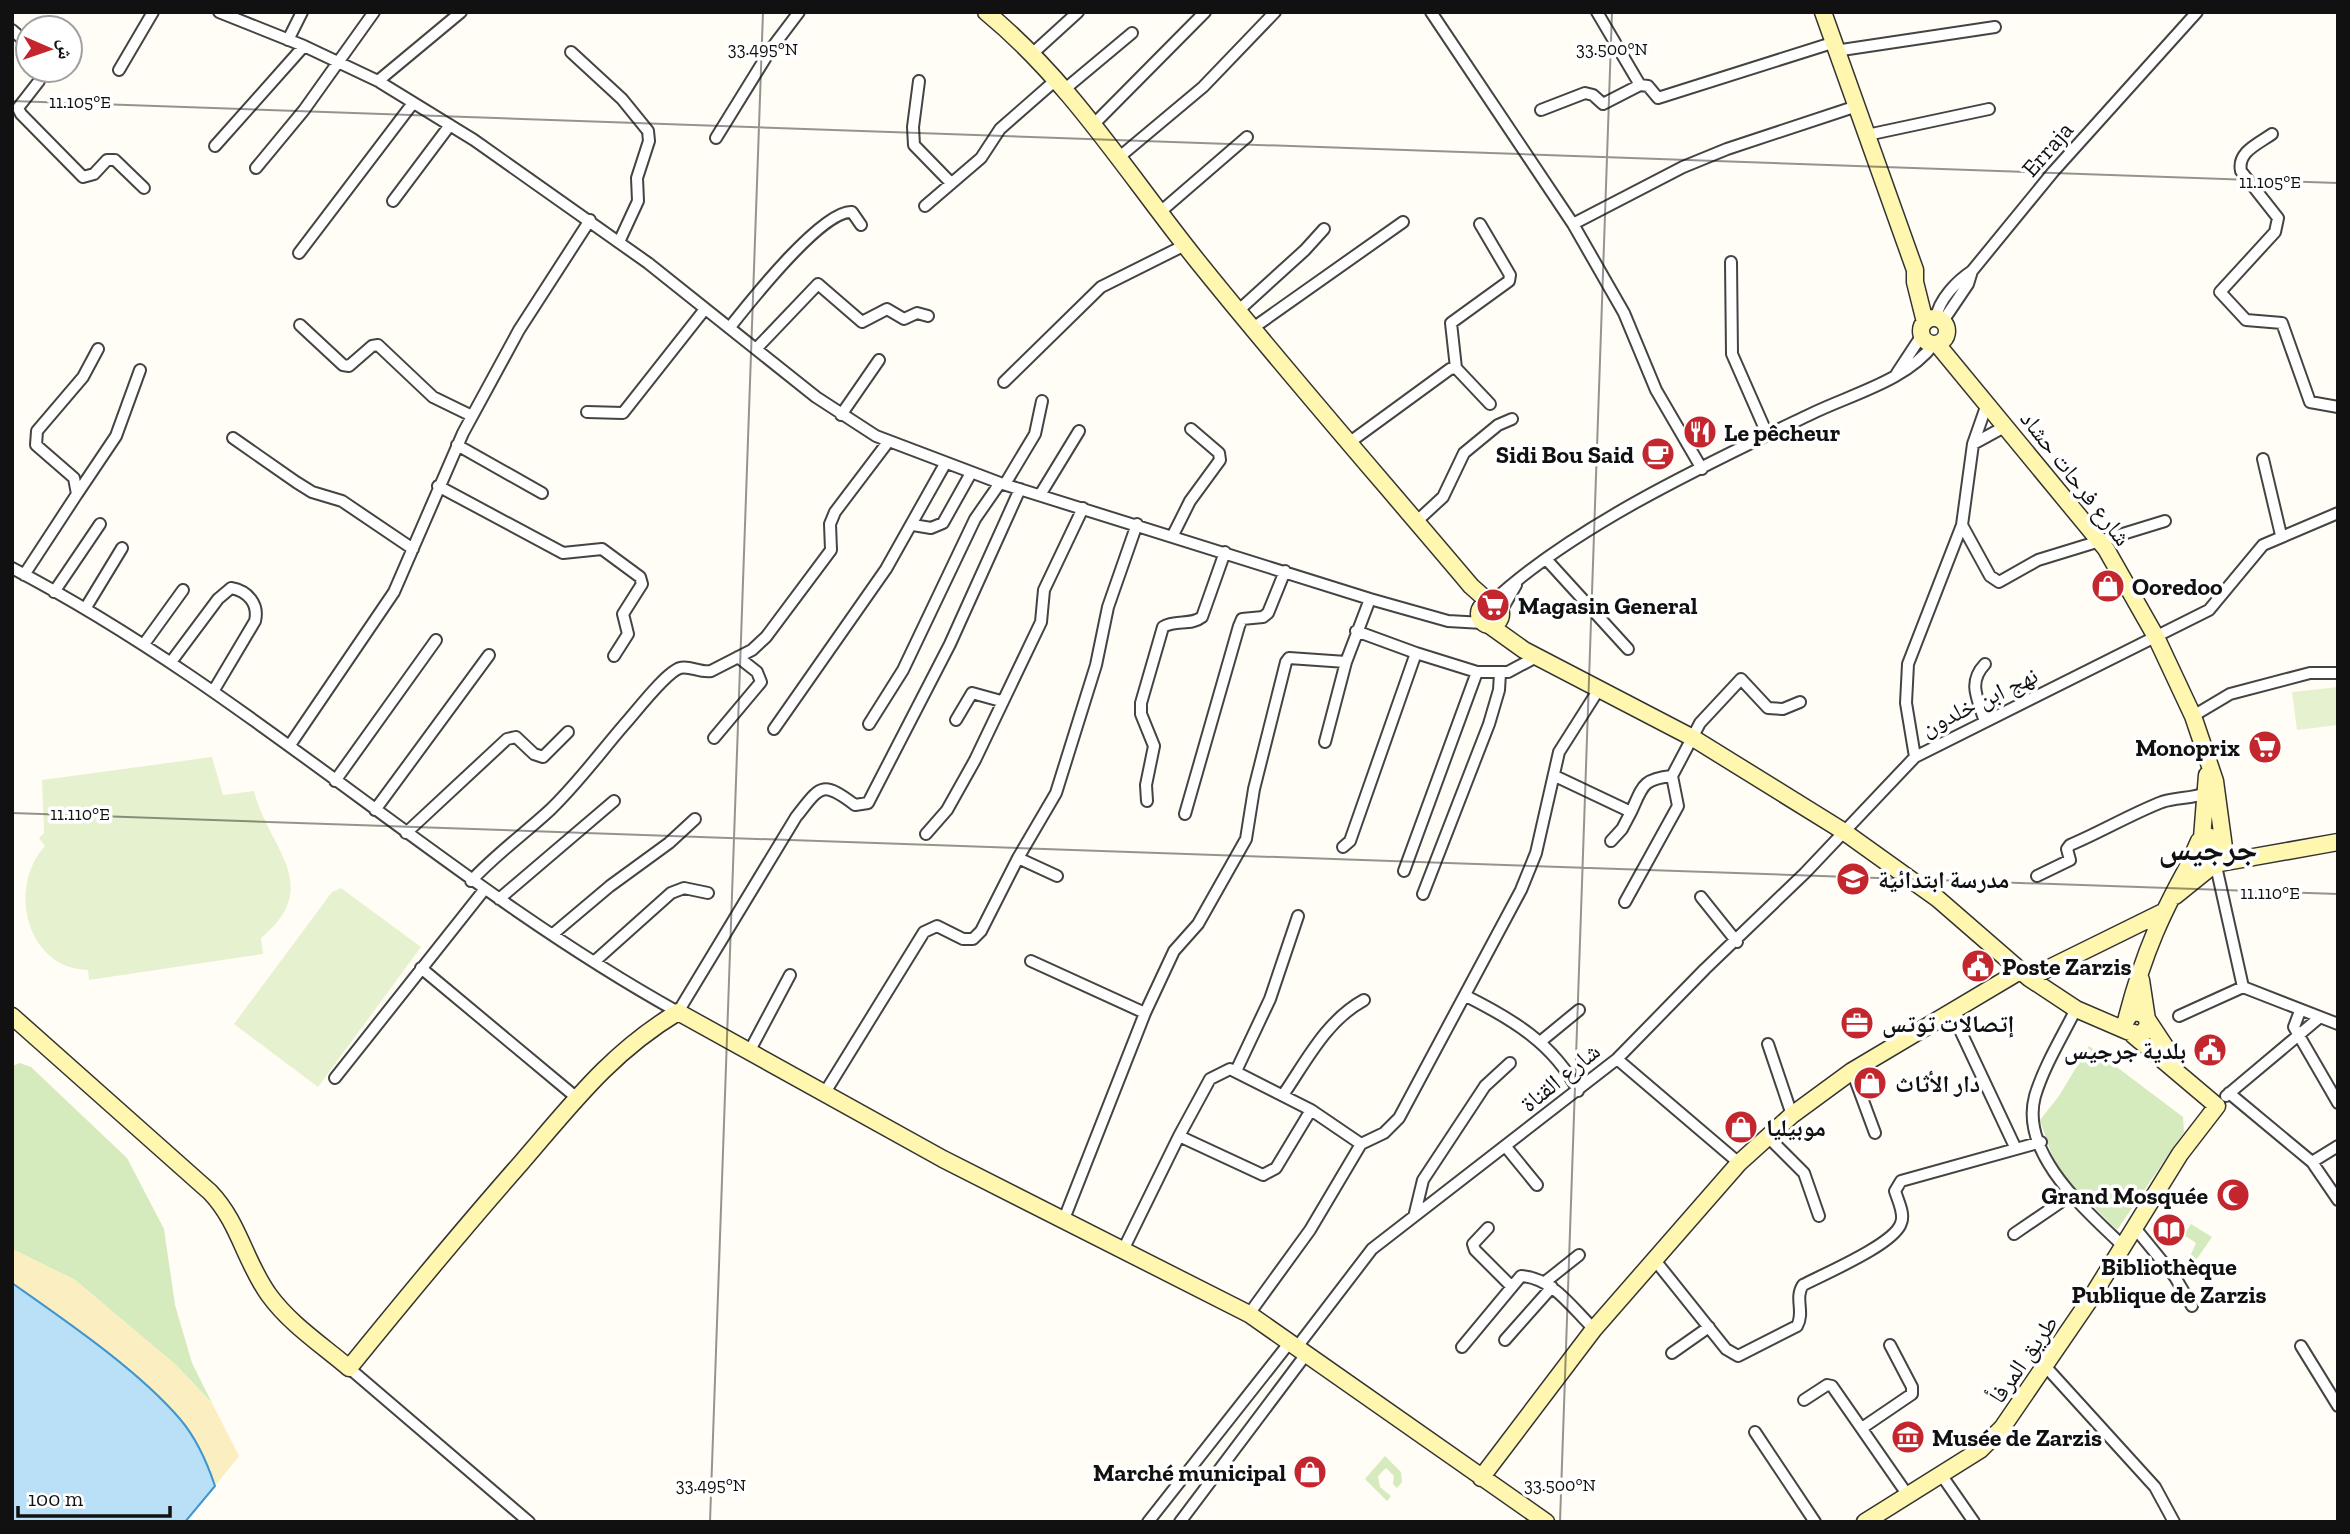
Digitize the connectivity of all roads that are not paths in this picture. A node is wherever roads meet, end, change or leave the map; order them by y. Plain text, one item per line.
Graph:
1 (153, 12) edge
2 (219, 12) edge
3 (256, 12) edge
4 (302, 12) edge
5 (374, 12) edge
6 (461, 12) edge
7 (799, 12) edge
8 (986, 12) edge
9 (1078, 12) edge
10 (1205, 12) edge
11 (1275, 12) edge
12 (1432, 12) edge
13 (1597, 12) edge
14 (1823, 12) edge
15 (2197, 12) edge
16 (250, 25) junction
17 (1995, 27) dead end
18 (1132, 33) dead end
19 (288, 40) junction
20 (304, 46) junction
21 (1833, 47) junction
22 (571, 52) dead end
23 (1032, 53) junction
24 (339, 63) junction
25 (119, 70) dead end
26 (378, 81) junction
27 (919, 81) dead end
28 (37, 84) edge
29 (1061, 84) junction
30 (1640, 85) junction
31 (413, 103) junction
32 (1857, 106) junction
33 (1989, 109) dead end
34 (1541, 110) dead end
35 (450, 125) junction
36 (1093, 125) junction
37 (2272, 134) dead end
38 (1867, 135) junction
39 (1247, 137) dead end
40 (716, 138) dead end
41 (215, 146) dead end
42 (1117, 159) junction
43 (256, 168) dead end
44 (951, 183) junction
45 (144, 188) dead end
46 (393, 201) dead end
47 (925, 206) dead end
48 (1159, 213) junction
49 (590, 220) junction
50 (1403, 222) dead end
51 (1480, 224) dead end
52 (1573, 224) junction
53 (861, 225) dead end
54 (1324, 229) dead end
55 (619, 242) junction
56 (1185, 245) junction
57 (299, 253) dead end
58 (1731, 262) dead end
59 (705, 309) junction
60 (1238, 310) junction
61 (928, 316) dead end
62 (300, 325) dead end
63 (730, 327) junction
64 (1253, 328) junction
65 (1935, 330) junction
66 (98, 349) dead end
67 (755, 349) junction
68 (879, 359) dead end
69 (1456, 368) junction
70 (141, 370) dead end
71 (1004, 382) dead end
72 (1042, 401) dead end
73 (1490, 404) dead end
74 (1987, 404) junction
75 (2338, 407) edge
76 (587, 412) dead end
77 (841, 415) junction
78 (472, 416) junction
79 (1512, 419) dead end
80 (2006, 426) junction
81 (1191, 429) dead end
82 (1079, 431) dead end
83 (1768, 436) junction
84 (233, 438) dead end
85 (888, 442) junction
86 (1350, 442) junction
87 (1973, 444) junction
88 (457, 445) junction
89 (2263, 459) dead end
90 (945, 464) junction
91 (1702, 469) junction
92 (971, 473) junction
93 (1003, 483) junction
94 (438, 486) junction
95 (1020, 489) junction
96 (542, 493) dead end
97 (76, 494) junction
98 (1040, 495) junction
99 (1083, 508) junction
100 (2338, 513) edge
101 (1417, 521) junction
102 (2165, 521) dead end
103 (100, 524) dead end
104 (1137, 524) junction
105 (1962, 524) junction
106 (913, 526) junction
107 (1173, 535) junction
108 (2281, 535) junction
109 (2099, 540) junction
110 (122, 548) dead end
111 (413, 549) junction
112 (1225, 552) junction
113 (1546, 559) junction
114 (12, 568) edge
115 (1285, 571) junction
116 (24, 575) junction
117 (183, 590) dead end
118 (54, 592) junction
119 (1370, 599) junction
120 (85, 609) junction
121 (1490, 613) junction
122 (1356, 631) junction
123 (2156, 637) junction
124 (436, 640) dead end
125 (144, 644) junction
126 (1628, 649) dead end
127 (1416, 653) junction
128 (489, 655) dead end
129 (1536, 655) junction
130 (614, 656) dead end
131 (738, 657) junction
132 (171, 662) junction
133 (1346, 662) junction
134 (1985, 664) dead end
135 (1477, 672) junction
136 (1500, 673) junction
137 (2338, 673) edge
138 (1599, 689) junction
139 (214, 690) junction
140 (1001, 701) junction
141 (1800, 702) dead end
142 (2193, 716) junction
143 (956, 720) dead end
144 (1985, 722) junction
145 (869, 724) dead end
146 (774, 729) dead end
147 (568, 732) dead end
148 (714, 738) dead end
149 (1693, 738) junction
150 (1325, 742) dead end
151 (290, 745) junction
152 (1914, 757) junction
153 (2209, 763) junction
154 (1555, 776) junction
155 (1672, 776) junction
156 (335, 781) junction
157 (2206, 793) junction
158 (614, 801) dead end
159 (1147, 801) dead end
160 (375, 810) junction
161 (1631, 811) junction
162 (1185, 814) dead end
163 (695, 819) dead end
164 (1843, 831) junction
165 (406, 833) junction
166 (926, 834) dead end
167 (2202, 838) junction
168 (1611, 841) dead end
169 (2338, 842) edge
170 (2223, 844) junction
171 (1343, 847) dead end
172 (2195, 854) junction
173 (2269, 854) junction
174 (1018, 858) junction
175 (2215, 866) junction
176 (1404, 871) dead end
177 (1057, 876) dead end
178 (2037, 876) dead end
179 (471, 881) junction
180 (484, 890) junction
181 (708, 893) dead end
182 (1423, 894) dead end
183 (1701, 897) dead end
184 (499, 899) junction
185 (1625, 902) dead end
186 (2165, 907) junction
187 (1298, 916) dead end
188 (553, 934) junction
189 (1737, 942) junction
190 (595, 961) junction
191 (1031, 961) dead end
192 (2140, 965) junction
193 (421, 968) junction
194 (2024, 974) junction
195 (790, 975) dead end
196 (2243, 987) junction
197 (1466, 996) junction
198 (1364, 1000) dead end
199 (2076, 1009) junction
200 (1578, 1010) dead end
201 (2300, 1011) junction
202 (678, 1012) junction
203 (1145, 1013) junction
204 (1952, 1013) junction
205 (12, 1016) edge
206 (2179, 1016) dead end
207 (2146, 1017) junction
208 (2319, 1018) junction
209 (2338, 1024) edge
210 (2128, 1026) junction
211 (2299, 1033) junction
212 (1540, 1042) junction
213 (1768, 1044) dead end
214 (749, 1052) junction
215 (1617, 1059) junction
216 (1510, 1063) dead end
217 (1236, 1071) junction
218 (1852, 1071) junction
219 (2185, 1076) junction
220 (335, 1079) dead end
221 (1578, 1091) junction
222 (2229, 1093) junction
223 (824, 1094) junction
224 (1283, 1096) junction
225 (577, 1098) junction
226 (2338, 1103) edge
227 (2217, 1106) junction
228 (1311, 1110) junction
229 (1792, 1115) junction
230 (1875, 1133) dead end
231 (1179, 1136) junction
232 (1768, 1137) junction
233 (2040, 1142) junction
234 (1361, 1144) junction
235 (2338, 1146) edge
236 (1506, 1147) junction
237 (2016, 1149) junction
238 (2312, 1162) junction
239 (1739, 1163) junction
240 (1537, 1185) dead end
241 (2071, 1195) junction
242 (2338, 1200) edge
243 (1415, 1213) junction
244 (1819, 1216) dead end
245 (1064, 1219) junction
246 (1488, 1228) dead end
247 (2135, 1228) junction
248 (2014, 1234) dead end
249 (2123, 1246) junction
250 (1124, 1248) junction
251 (1579, 1255) dead end
252 (1654, 1259) junction
253 (1548, 1284) junction
254 (1512, 1287) junction
255 (2192, 1306) dead end
256 (1249, 1314) junction
257 (1709, 1327) junction
258 (1594, 1329) junction
259 (1505, 1340) dead end
260 (1890, 1345) dead end
261 (2301, 1346) dead end
262 (1298, 1347) junction
263 (1462, 1347) dead end
264 (1672, 1353) dead end
265 (2046, 1367) junction
266 (349, 1368) junction
267 (1804, 1400) dead end
268 (2338, 1406) edge
269 (1862, 1428) junction
270 (1755, 1432) dead end
271 (1940, 1473) junction
272 (1481, 1478) junction
273 (1907, 1494) junction
274 (529, 1522) edge
275 (1148, 1522) edge
276 (1180, 1522) edge
277 (1546, 1522) edge
278 (1815, 1522) edge
279 (1865, 1522) edge
280 (1974, 1522) edge
281 (2174, 1522) edge

1 - 25 street
2 - 16 street
3 - 16 street
4 - 19 street
5 - 24 street
6 - 26 street
7 - 40 street
8 - 23 street
9 - 23 street
10 - 36 street
11 - 42 street
12 - 52 street
13 - 30 street
14 - 21 street, شارع فرحات حشاد
15 - 65 street, Erraja
16 - 19 street
17 - 21 street
18 - 29 street
19 - 20 street
20 - 24 street
20 - 41 street
21 - 30 street
21 - 32 street, شارع فرحات حشاد
22 - 55 street
23 - 29 street
24 - 26 street
24 - 43 street
26 - 31 street
27 - 44 street
28 - 45 street
29 - 36 street
29 - 44 street
30 - 34 street
31 - 35 street
31 - 57 street
32 - 38 street, شارع فرحات حشاد
32 - 52 street
33 - 38 street
35 - 46 street
35 - 49 street
36 - 42 street
37 - 75 street
38 - 65 street, شارع فرحات حشاد
39 - 48 street
42 - 48 street
44 - 47 street
48 - 56 street
49 - 55 street
49 - 78 street
50 - 64 street
51 - 69 street
52 - 91 street
53 - 63 street
54 - 60 street
55 - 59 street
56 - 60 street
56 - 71 street
58 - 83 street
59 - 63 street
59 - 76 street
60 - 64 street
61 - 67 street
62 - 78 street
63 - 67 street
64 - 86 street
65 - 74 street, شارع فرحات حشاد
65 - 83 street, Erraja
66 - 97 street
67 - 77 street
68 - 77 street
69 - 73 street
69 - 86 street
70 - 97 street
72 - 93 street
74 - 80 street, شارع فرحات حشاد
74 - 87 street
77 - 85 street
78 - 88 street
79 - 101 street
80 - 87 street
80 - 109 street, شارع فرحات حشاد
81 - 107 street
82 - 98 street
83 - 91 street, Erraja
84 - 111 street
85 - 90 street
85 - 131 street
86 - 101 street
87 - 105 street
88 - 94 street
88 - 96 street
89 - 108 street
90 - 92 street
90 - 106 street
91 - 113 street, Erraja
92 - 93 street
92 - 106 street
93 - 95 street
93 - 145 street
94 - 111 street
94 - 130 street
95 - 98 street
95 - 202 street
97 - 116 street
98 - 99 street
99 - 104 street
99 - 140 street
100 - 108 street, نهج ابن خلدون
101 - 121 street
102 - 109 street
103 - 118 street
104 - 107 street
104 - 174 street
105 - 109 street
105 - 152 street
106 - 146 street
107 - 112 street
108 - 123 street, نهج ابن خلدون
109 - 123 street, شارع فرحات حشاد
110 - 120 street
111 - 151 street
112 - 115 street
112 - 159 street
113 - 121 street, Erraja
113 - 126 street
114 - 116 street
115 - 119 street
115 - 162 street
116 - 118 street
117 - 125 street
118 - 120 street
119 - 121 street
119 - 122 street
120 - 125 street
121 - 129 street
122 - 127 street
122 - 133 street
123 - 142 street, شارع فرحات حشاد
123 - 144 street, نهج ابن خلدون
124 - 156 street
125 - 132 street
127 - 135 street
127 - 171 street
128 - 160 street
129 - 136 street
129 - 138 street
131 - 148 street
131 - 179 street
132 - 139 street
132 - 139 street
133 - 150 street
133 - 203 street
134 - 144 street
135 - 136 street
135 - 176 street
136 - 182 street
137 - 142 street
138 - 149 street
138 - 154 street
139 - 151 street
140 - 143 street
140 - 166 street
141 - 149 street
142 - 153 street, شارع فرحات حشاد
144 - 152 street, نهج ابن خلدون
147 - 165 street
149 - 155 street
149 - 164 street
151 - 156 street
152 - 164 street, نهج ابن خلدون
153 - 157 street, شارع فرحات حشاد
153 - 170 street, شارع فرحات حشاد
154 - 161 street
154 - 197 street
155 - 161 street
155 - 185 street
156 - 160 street
157 - 167 street, شارع فرحات حشاد
157 - 178 street
158 - 184 street
160 - 165 street
161 - 168 street
163 - 188 street
164 - 189 street, شارع القناة
164 - 194 street
165 - 179 street
167 - 170 street
167 - 172 street
169 - 173 street
170 - 173 street
170 - 175 street
172 - 175 street
172 - 186 street
173 - 175 street
174 - 177 street
174 - 223 street
175 - 186 street
175 - 196 street
179 - 180 street
180 - 184 street
180 - 193 street
181 - 190 street
183 - 189 street
184 - 188 street
186 - 192 street
186 - 194 street
187 - 217 street
188 - 190 street
189 - 215 street, شارع القناة
190 - 202 street
191 - 203 street
192 - 207 street
192 - 210 street
193 - 220 street
193 - 225 street
194 - 199 street
194 - 204 street
195 - 214 street
196 - 201 street
196 - 206 street
197 - 212 street
197 - 234 street
198 - 224 street
199 - 210 street
199 - 233 street
200 - 212 street
201 - 208 street
201 - 211 street
202 - 214 street
202 - 225 street
203 - 245 street
204 - 218 street
204 - 237 street
205 - 266 street
207 - 210 street
207 - 219 street
208 - 209 street
208 - 211 street
210 - 219 street
211 - 222 street
211 - 226 street
212 - 221 street
213 - 229 street
214 - 223 street
215 - 221 street, شارع القناة
215 - 239 street
216 - 243 street
217 - 224 street
217 - 231 street
218 - 229 street
218 - 230 street
219 - 227 street
221 - 236 street, شارع القناة
222 - 227 street
222 - 238 street
223 - 245 street
224 - 228 street
225 - 266 street
227 - 247 street, طريق المرفأ
228 - 231 street
228 - 234 street
229 - 232 street
231 - 250 street
232 - 239 street
232 - 244 street
233 - 237 street
233 - 241 street
234 - 256 street
235 - 238 street
236 - 240 street
236 - 243 street, شارع القناة
237 - 257 street
238 - 242 street
239 - 252 street
241 - 248 street
241 - 249 street
243 - 262 street, شارع القناة
245 - 250 street
246 - 254 street
247 - 249 street, طريق المرفأ
247 - 255 street
249 - 265 street, طريق المرفأ
250 - 256 street
251 - 253 street
252 - 257 street
252 - 258 street
253 - 254 street
253 - 258 street
253 - 259 street
254 - 263 street
256 - 262 street
257 - 264 street
258 - 272 street
260 - 269 street
261 - 268 street
262 - 272 street
262 - 275 street
262 - 276 street
265 - 271 street, طريق المرفأ
265 - 281 street
266 - 274 street
267 - 269 street
269 - 273 street
270 - 278 street
271 - 273 street, طريق المرفأ
271 - 280 street
272 - 277 street
273 - 279 street, طريق المرفأ

